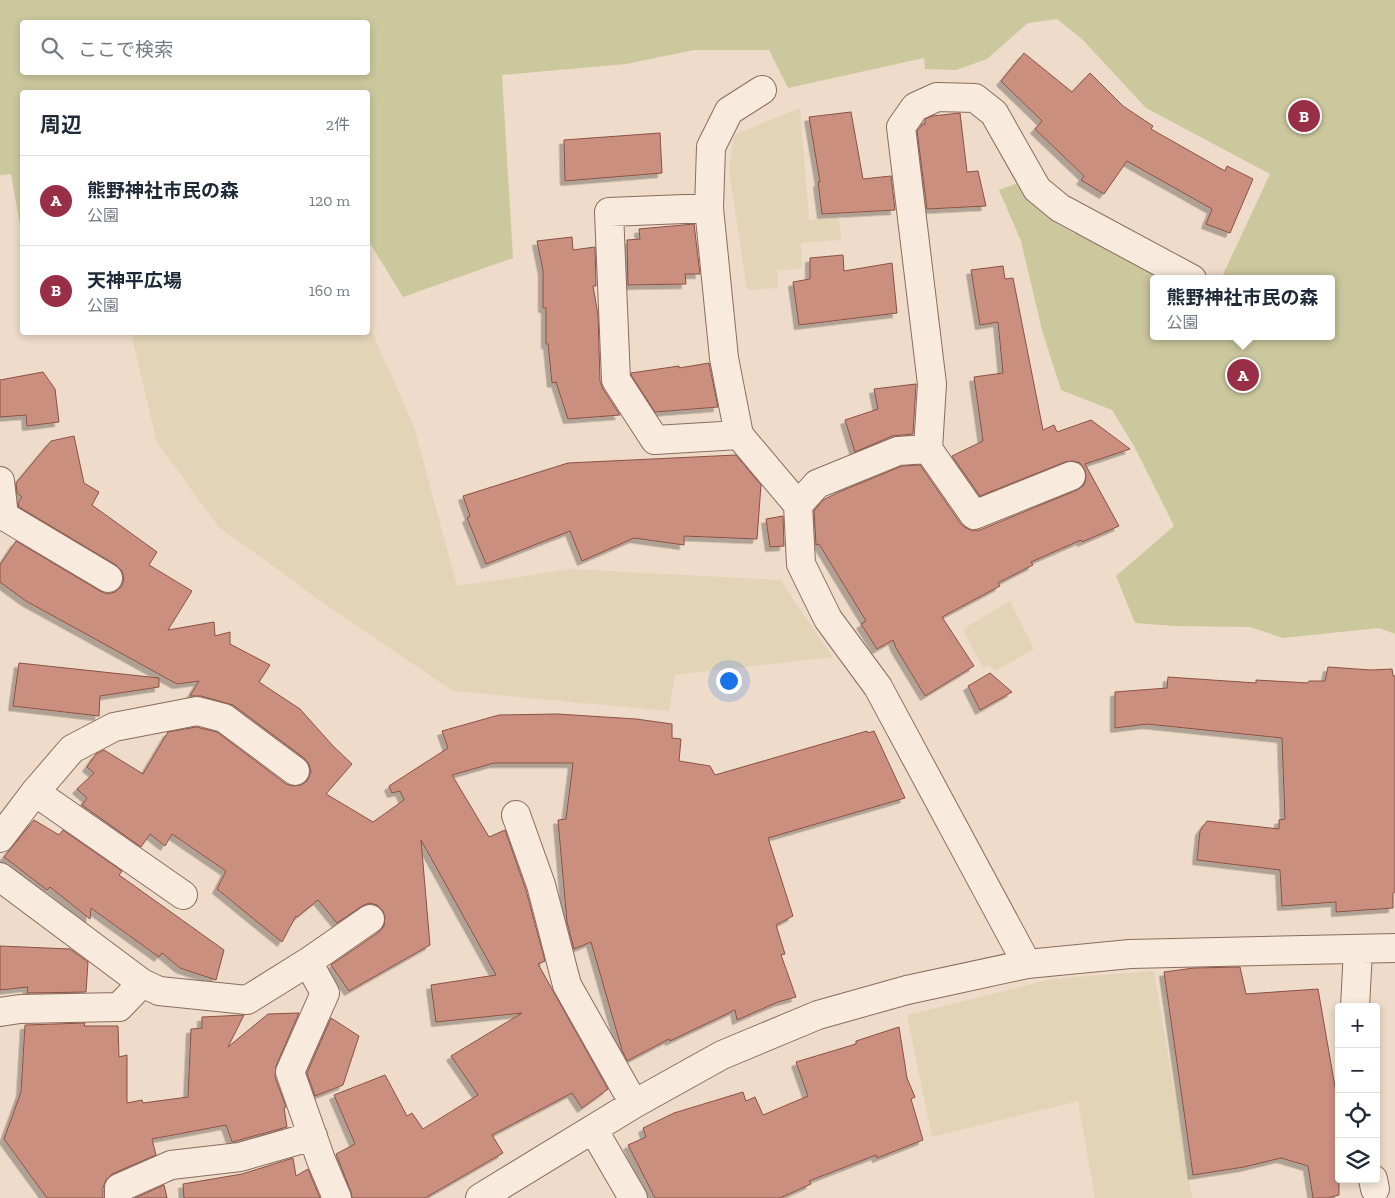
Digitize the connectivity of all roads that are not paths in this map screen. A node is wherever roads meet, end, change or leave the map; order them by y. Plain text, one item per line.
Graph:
1 (762, 90) dead end
2 (709, 208) junction
3 (1185, 275) edge
4 (739, 435) junction
5 (928, 449) junction
6 (1071, 476) dead end
7 (0, 481) edge
8 (798, 505) junction
9 (2, 518) edge
10 (108, 578) dead end
11 (295, 771) dead end
12 (35, 792) junction
13 (516, 815) dead end
14 (0, 838) edge
15 (0, 876) edge
16 (183, 895) dead end
17 (370, 919) dead end
18 (1395, 948) edge
19 (1358, 950) junction
20 (308, 962) junction
21 (1027, 964) junction
22 (142, 983) junction
23 (1355, 1003) edge
24 (0, 1012) edge
25 (634, 1104) junction
26 (593, 1129) junction
27 (313, 1136) junction
28 (118, 1198) edge
29 (337, 1198) edge
30 (480, 1198) edge
31 (633, 1198) edge

1 - 2 street
2 - 4 street
2 - 4 street
3 - 5 street
4 - 8 street
5 - 6 street
5 - 8 street
7 - 9 street
8 - 21 street
9 - 10 street
11 - 12 street
12 - 14 street
12 - 16 street
13 - 25 street
15 - 22 street
17 - 20 street
18 - 19 street
19 - 21 street
19 - 23 street
20 - 22 street
20 - 27 street
21 - 25 street
22 - 24 street
25 - 26 street
26 - 30 street
26 - 31 street
27 - 28 street
27 - 29 street

